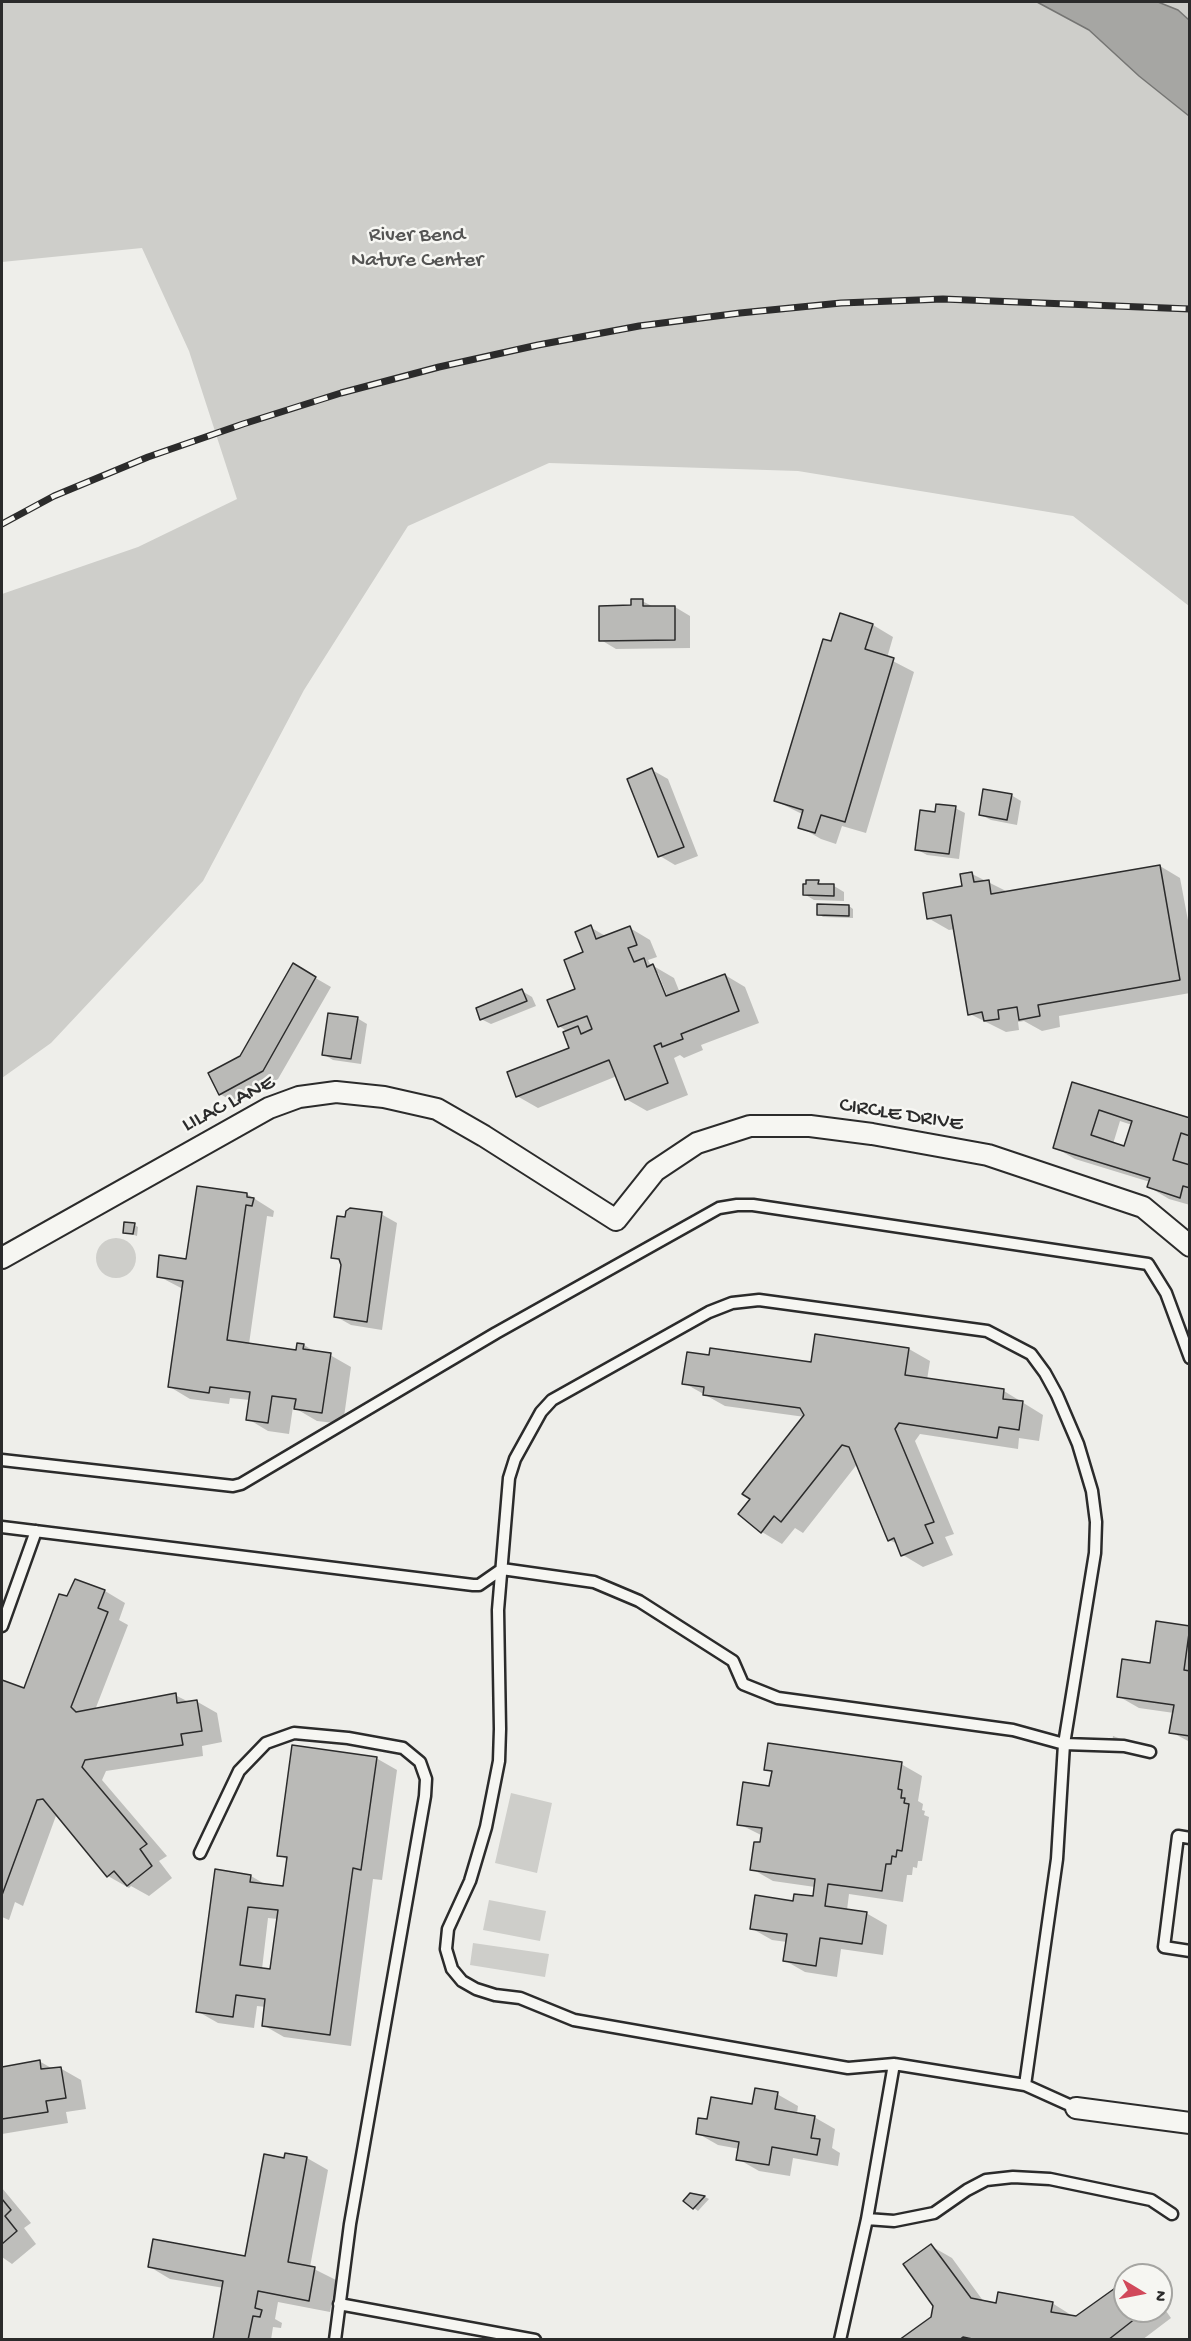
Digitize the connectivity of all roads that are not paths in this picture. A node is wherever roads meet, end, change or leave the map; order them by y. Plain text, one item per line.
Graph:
1 (616, 1220) joint
2 (1190, 1246) edge
3 (2, 1258) edge
4 (1190, 1358) edge
5 (2, 1460) edge
6 (2, 1527) edge
7 (36, 1531) junction
8 (502, 1569) junction
9 (2, 1626) edge
10 (1064, 1744) junction
11 (1150, 1752) dead end
12 (1190, 1838) edge
13 (200, 1853) dead end
14 (1190, 1951) edge
15 (894, 2064) junction
16 (1025, 2085) junction
17 (1076, 2108) joint
18 (1190, 2123) edge
19 (1172, 2214) dead end
20 (867, 2218) junction
21 (339, 2304) junction
22 (335, 2340) edge
23 (535, 2340) edge
24 (840, 2340) edge

1 - 2 street, CIRCLE DRIVE
1 - 3 street, LILAC LANE
4 - 5 lane
6 - 7 lane
7 - 8 lane
7 - 9 lane
8 - 10 lane
8 - 10 lane
8 - 15 lane
10 - 11 lane
10 - 16 lane
12 - 14 lane
13 - 21 lane
15 - 16 lane
15 - 20 lane
16 - 17 lane
17 - 18 street
19 - 20 lane
20 - 24 lane
21 - 22 lane
21 - 23 lane

